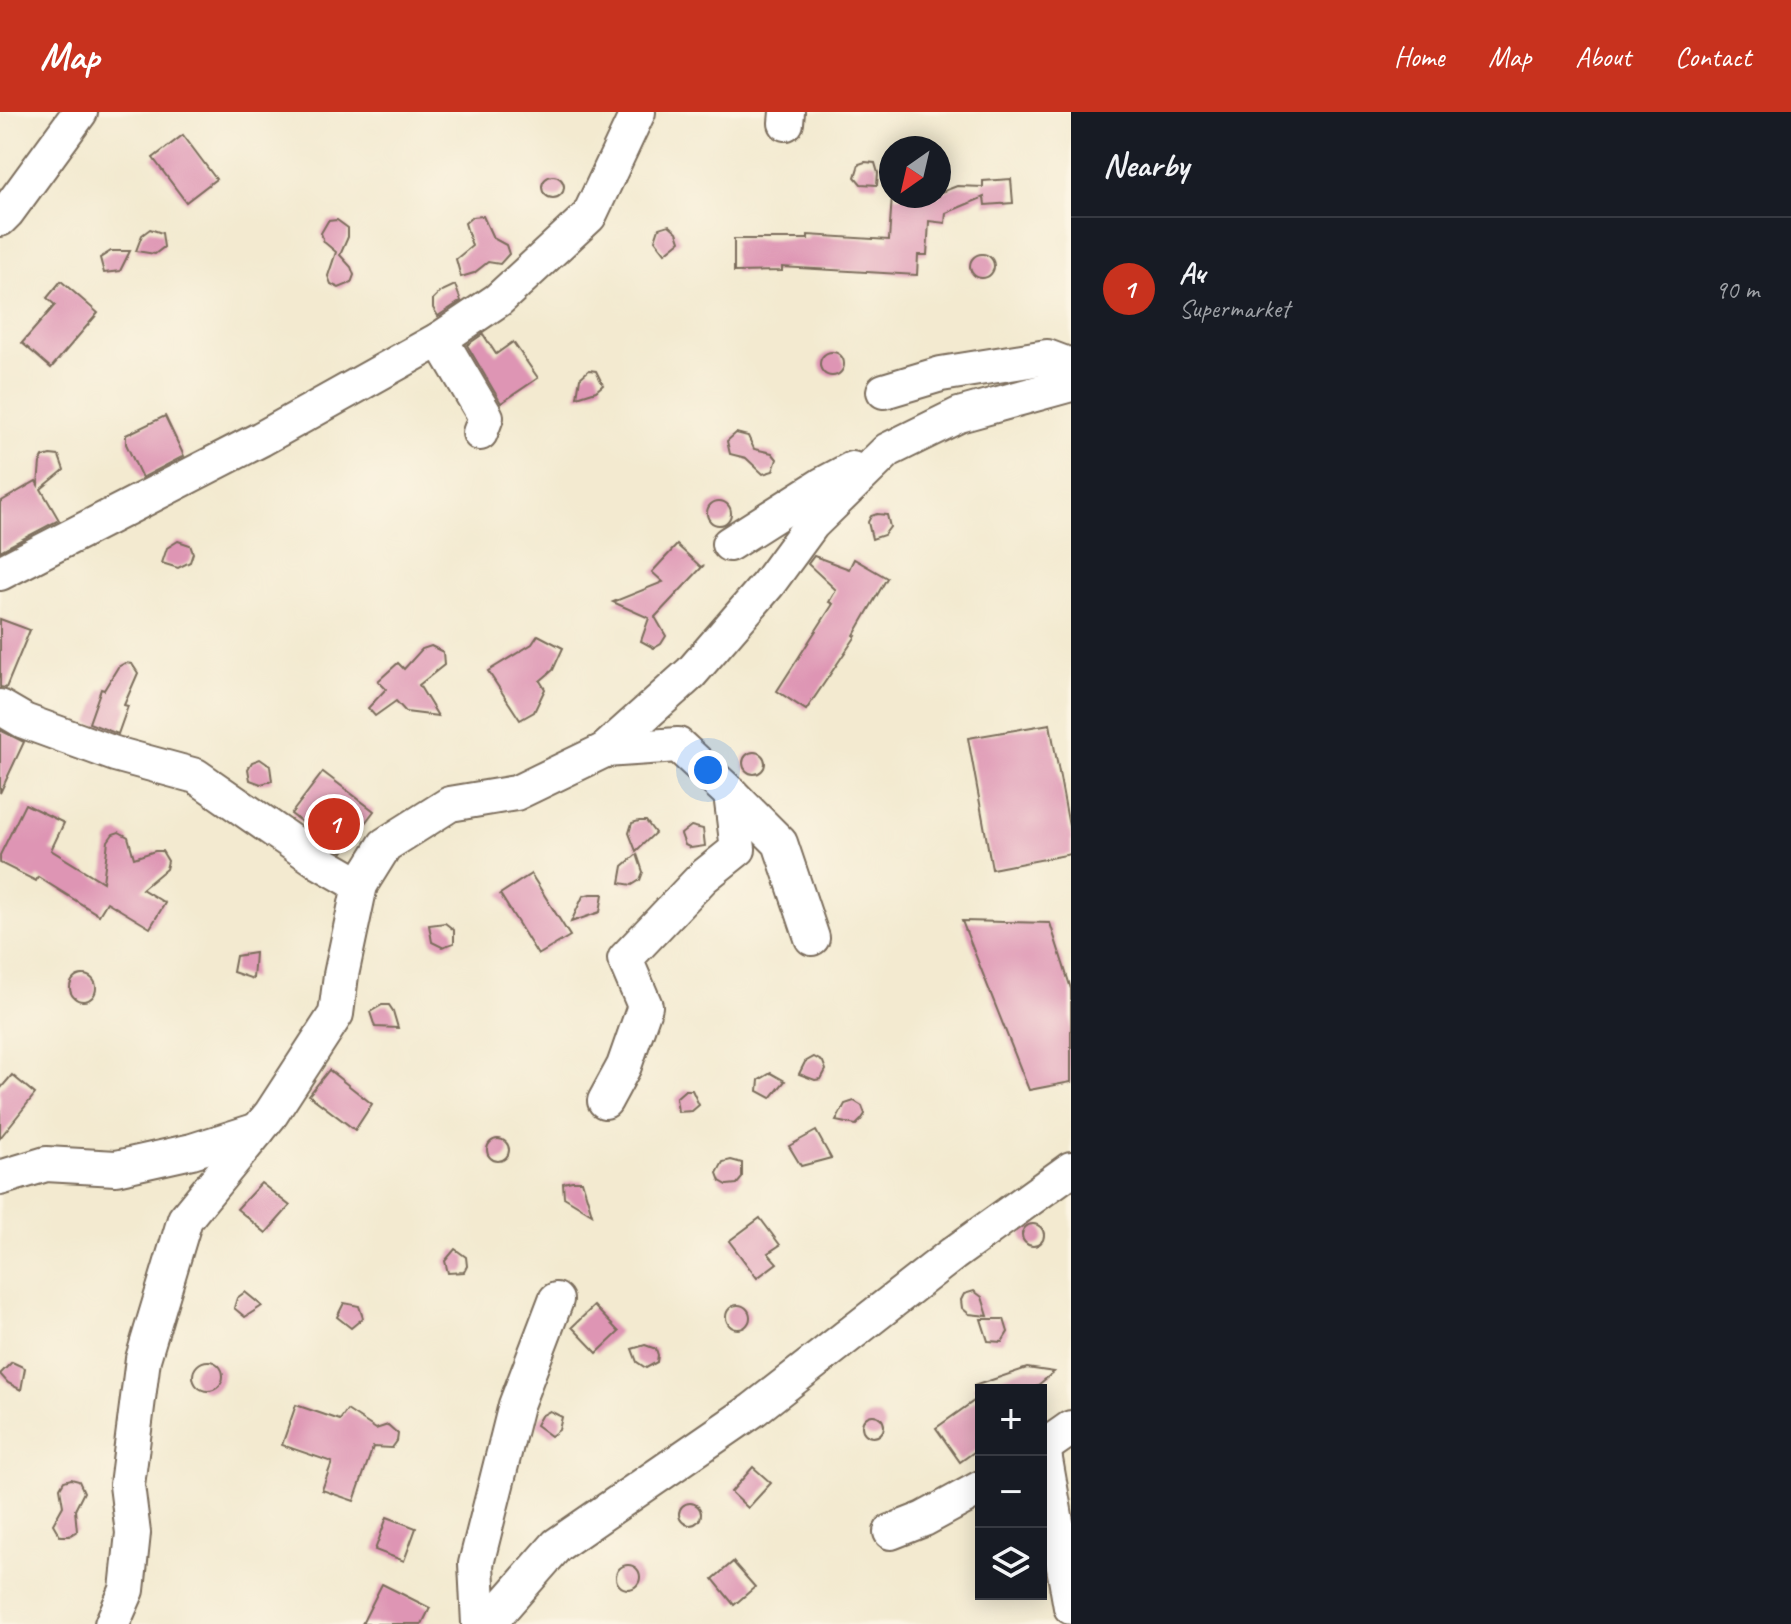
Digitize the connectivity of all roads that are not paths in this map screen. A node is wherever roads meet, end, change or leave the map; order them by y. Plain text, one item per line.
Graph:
1 (80, 112) edge
2 (638, 112) edge
3 (0, 219) edge
4 (440, 339) junction
5 (1071, 366) edge
6 (1071, 384) edge
7 (884, 391) dead end
8 (480, 433) dead end
9 (888, 450) junction
10 (729, 544) dead end
11 (0, 573) edge
12 (0, 707) edge
13 (605, 750) junction
14 (731, 794) junction
15 (360, 885) junction
16 (812, 938) dead end
17 (605, 1101) dead end
18 (258, 1130) junction
19 (1071, 1169) edge
20 (0, 1178) edge
21 (556, 1300) dead end
22 (1071, 1428) edge
23 (1047, 1445) edge
24 (1043, 1456) edge
25 (975, 1491) edge
26 (891, 1532) dead end
27 (1071, 1607) edge
28 (112, 1624) edge
29 (479, 1624) edge
30 (488, 1624) edge

1 - 3 street
2 - 4 street
4 - 8 street
4 - 11 street
5 - 7 street
6 - 9 street
9 - 10 street
9 - 13 street
12 - 15 street
13 - 14 street
13 - 15 street
14 - 16 street
14 - 17 street
15 - 18 street
18 - 20 street
18 - 28 street
19 - 30 street
21 - 29 street
22 - 23 street
24 - 27 street
25 - 26 street

